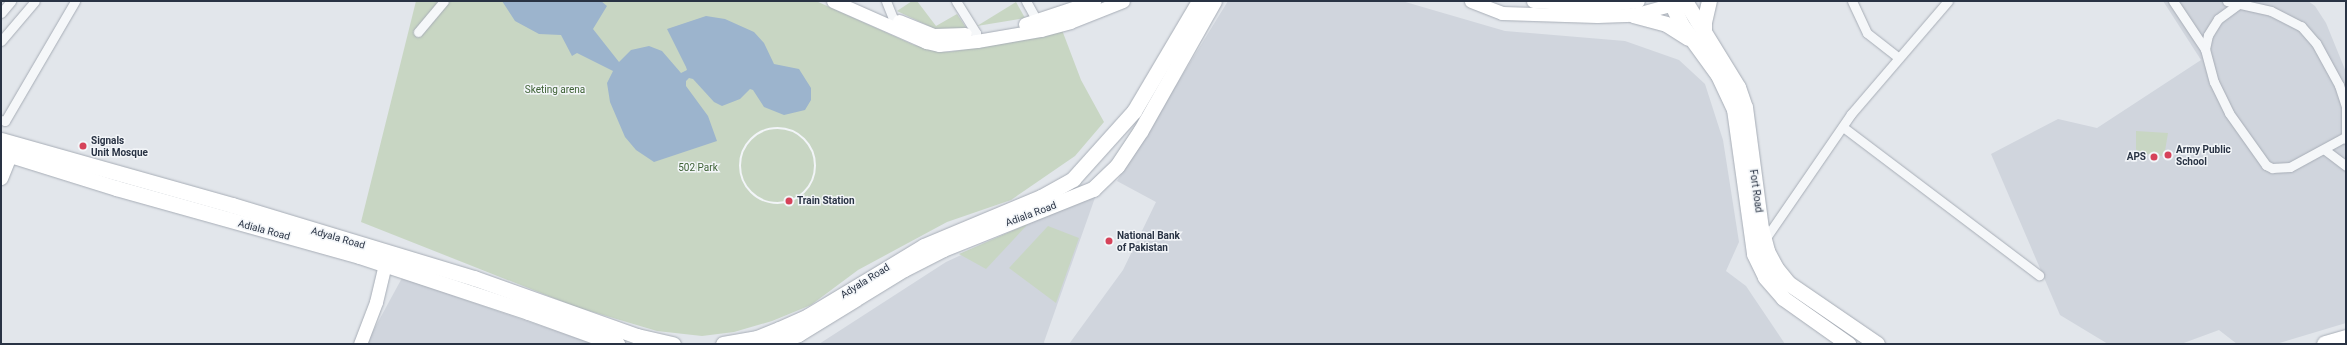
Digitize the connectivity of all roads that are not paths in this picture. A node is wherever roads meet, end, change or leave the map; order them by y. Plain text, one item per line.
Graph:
1 (11, 1) edge
2 (35, 1) edge
3 (75, 1) edge
4 (444, 1) edge
5 (833, 1) edge
6 (855, 1) edge
7 (886, 1) edge
8 (956, 1) edge
9 (1026, 1) edge
10 (1123, 1) edge
11 (1186, 1) edge
12 (1199, 1) edge
13 (1214, 1) edge
14 (1471, 1) edge
15 (1533, 1) edge
16 (1710, 1) edge
17 (1852, 1) edge
18 (1948, 1) edge
19 (2172, 1) edge
20 (2227, 1) edge
21 (1677, 2) edge
22 (1091, 4) edge
23 (2239, 4) junction
24 (1636, 8) edge
25 (1, 13) edge
26 (1189, 19) junction
27 (891, 22) junction
28 (1040, 25) junction
29 (418, 32) dead end
30 (977, 37) junction
31 (1699, 39) junction
32 (1, 41) edge
33 (2205, 49) junction
34 (1898, 57) junction
35 (1, 120) edge
36 (1843, 127) junction
37 (1, 134) edge
38 (2345, 138) edge
39 (6, 150) edge
40 (2325, 150) junction
41 (2346, 166) edge
42 (1, 178) edge
43 (1005, 212) joint
44 (1764, 242) junction
45 (1754, 254) junction
46 (387, 258) junction
47 (2039, 275) dead end
48 (2346, 338) edge
49 (360, 344) edge
50 (617, 344) edge
51 (673, 344) edge
52 (723, 344) edge
53 (771, 344) edge
54 (1848, 344) edge
55 (1876, 344) edge
56 (2325, 344) edge

1 - 25 street
2 - 32 street
3 - 35 street
4 - 29 street
5 - 27 street
6 - 27 street
7 - 27 street
8 - 30 street
9 - 28 street
10 - 22 street
11 - 26 main road
12 - 26 main road, Adiala Road
13 - 53 main road, Adiala Road
14 - 24 street
15 - 24 street
16 - 31 main road
17 - 34 street
18 - 34 street
19 - 33 street
20 - 23 street
21 - 24 street
21 - 31 main road, Fort Road
22 - 28 street
23 - 33 street
23 - 38 street
24 - 31 main road
26 - 43 main road, Adiala Road
27 - 30 street
28 - 30 street
31 - 44 main road, Fort Road
31 - 45 main road, Fort Road
33 - 40 street
34 - 36 street
36 - 44 street
36 - 47 street
37 - 39 street
38 - 40 street
39 - 42 street
39 - 46 main road, Adyala Road
40 - 41 street
43 - 52 main road, Adyala Road
44 - 45 street
44 - 55 main road, Fort Road
45 - 54 main road, Fort Road
46 - 49 street
46 - 50 main road
46 - 51 main road, Adyala Road
48 - 56 highway

